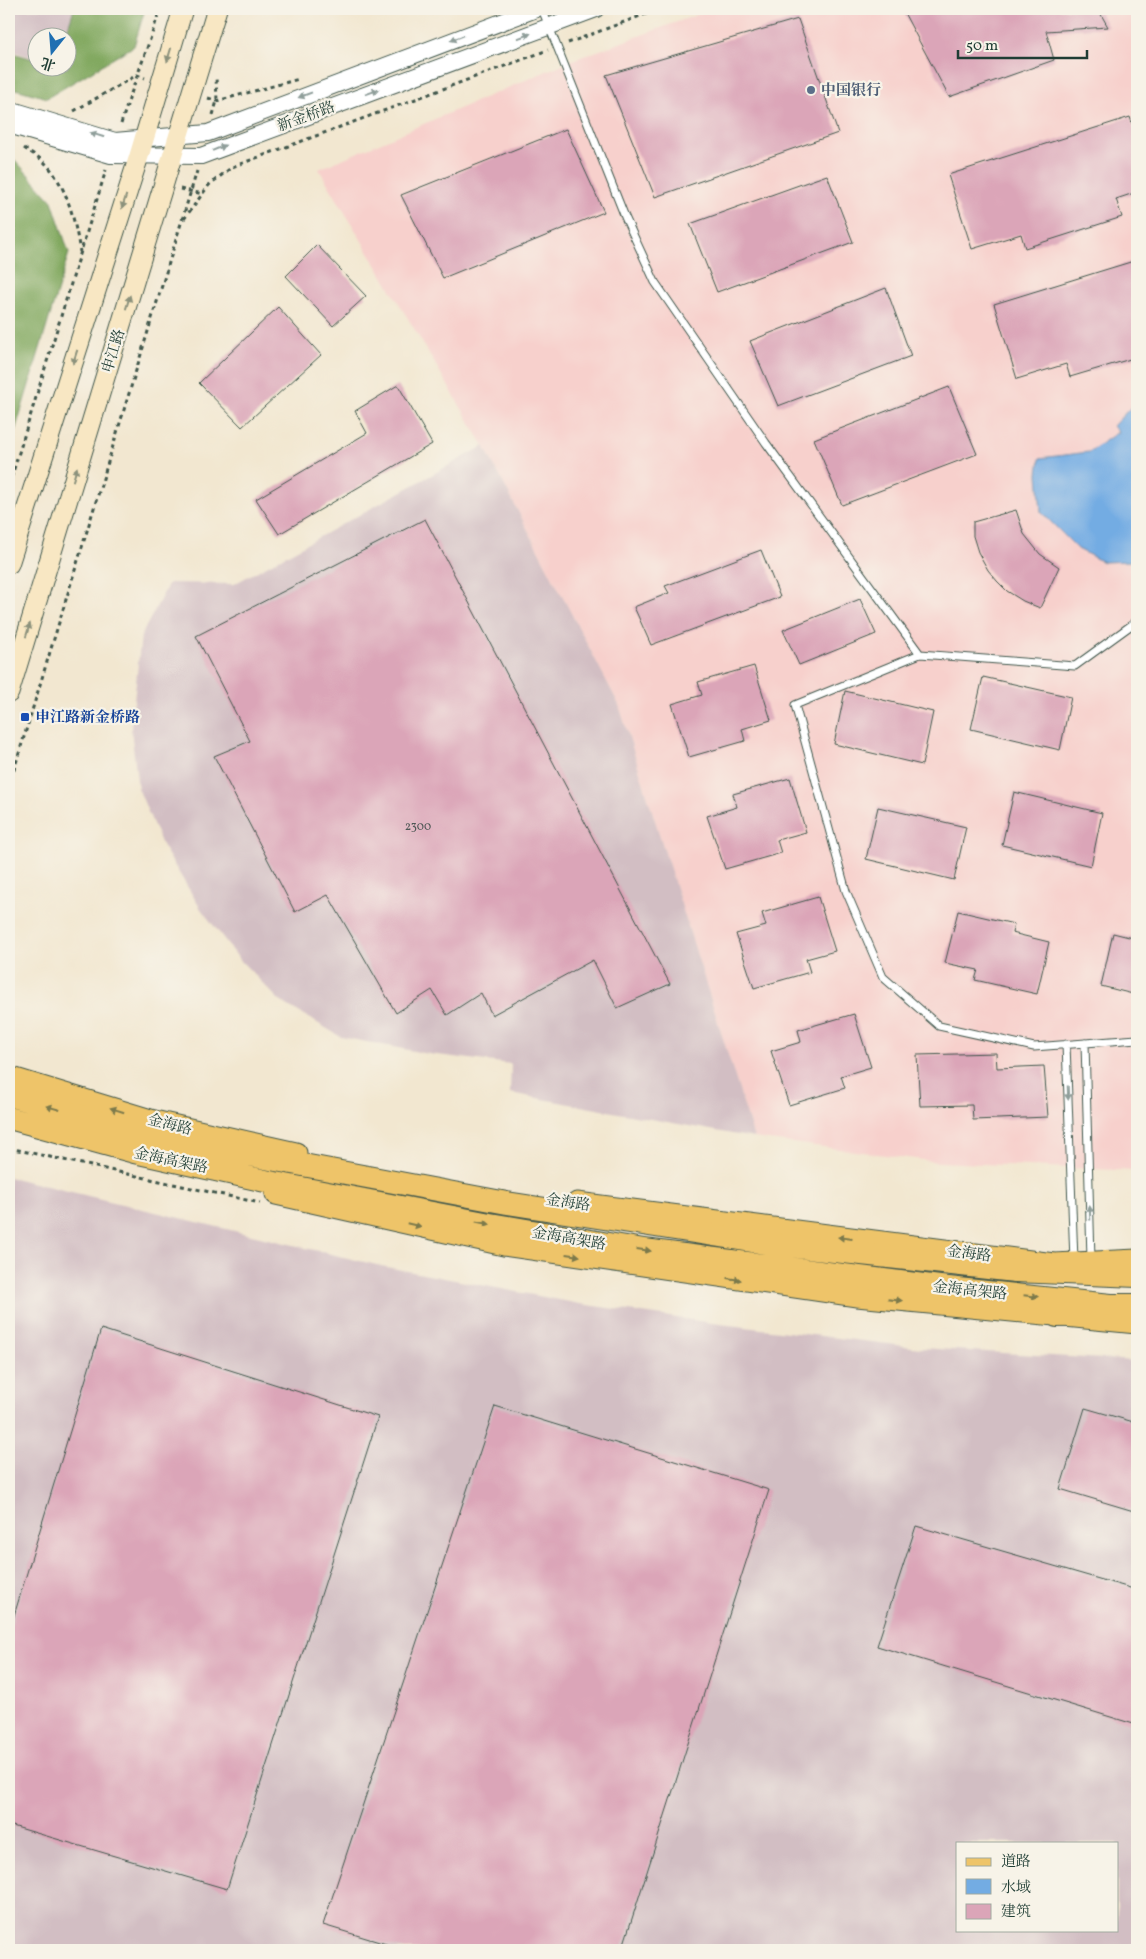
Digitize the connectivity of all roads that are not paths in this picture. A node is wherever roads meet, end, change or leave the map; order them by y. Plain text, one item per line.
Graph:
1 (183, 9) edge
2 (216, 9) edge
3 (536, 9) edge
4 (542, 9) edge
5 (596, 9) edge
6 (549, 27) junction
7 (9, 109) edge
8 (9, 125) edge
9 (178, 135) junction
10 (145, 137) junction
11 (139, 156) junction
12 (172, 156) junction
13 (9, 564) edge
14 (1137, 621) edge
15 (920, 654) junction
16 (9, 693) edge
17 (1137, 1039) edge
18 (1085, 1043) junction
19 (1066, 1044) junction
20 (9, 1077) edge
21 (9, 1095) edge
22 (9, 1118) edge
23 (9, 1128) edge
24 (1137, 1260) edge
25 (1083, 1263) junction
26 (1137, 1276) edge
27 (1136, 1315) edge
28 (1057, 1316) joint

1 -> 10 main road
2 - 9 main road, 申江路
3 -> 9 street, 新金桥路
4 - 6 lane
5 - 6 street, 新金桥路
12 -> 6 street, 新金桥路
6 - 15 lane
10 -> 7 street, 新金桥路
8 - 11 street, 新金桥路
9 - 10 street, 新金桥路
9 - 12 main road, 申江路
10 - 11 main road
11 - 12 street, 新金桥路
11 -> 13 main road
16 -> 12 main road, 申江路
14 - 15 lane
15 - 19 lane
17 - 18 lane
18 - 19 lane
25 -> 18 lane
19 -> 25 lane
25 -> 20 main road, 金海路
26 -> 21 highway, 金海高架路
22 -> 27 highway, 金海高架路
23 -> 28 main road
24 - 25 main road, 金海路
27 - 28 highway

